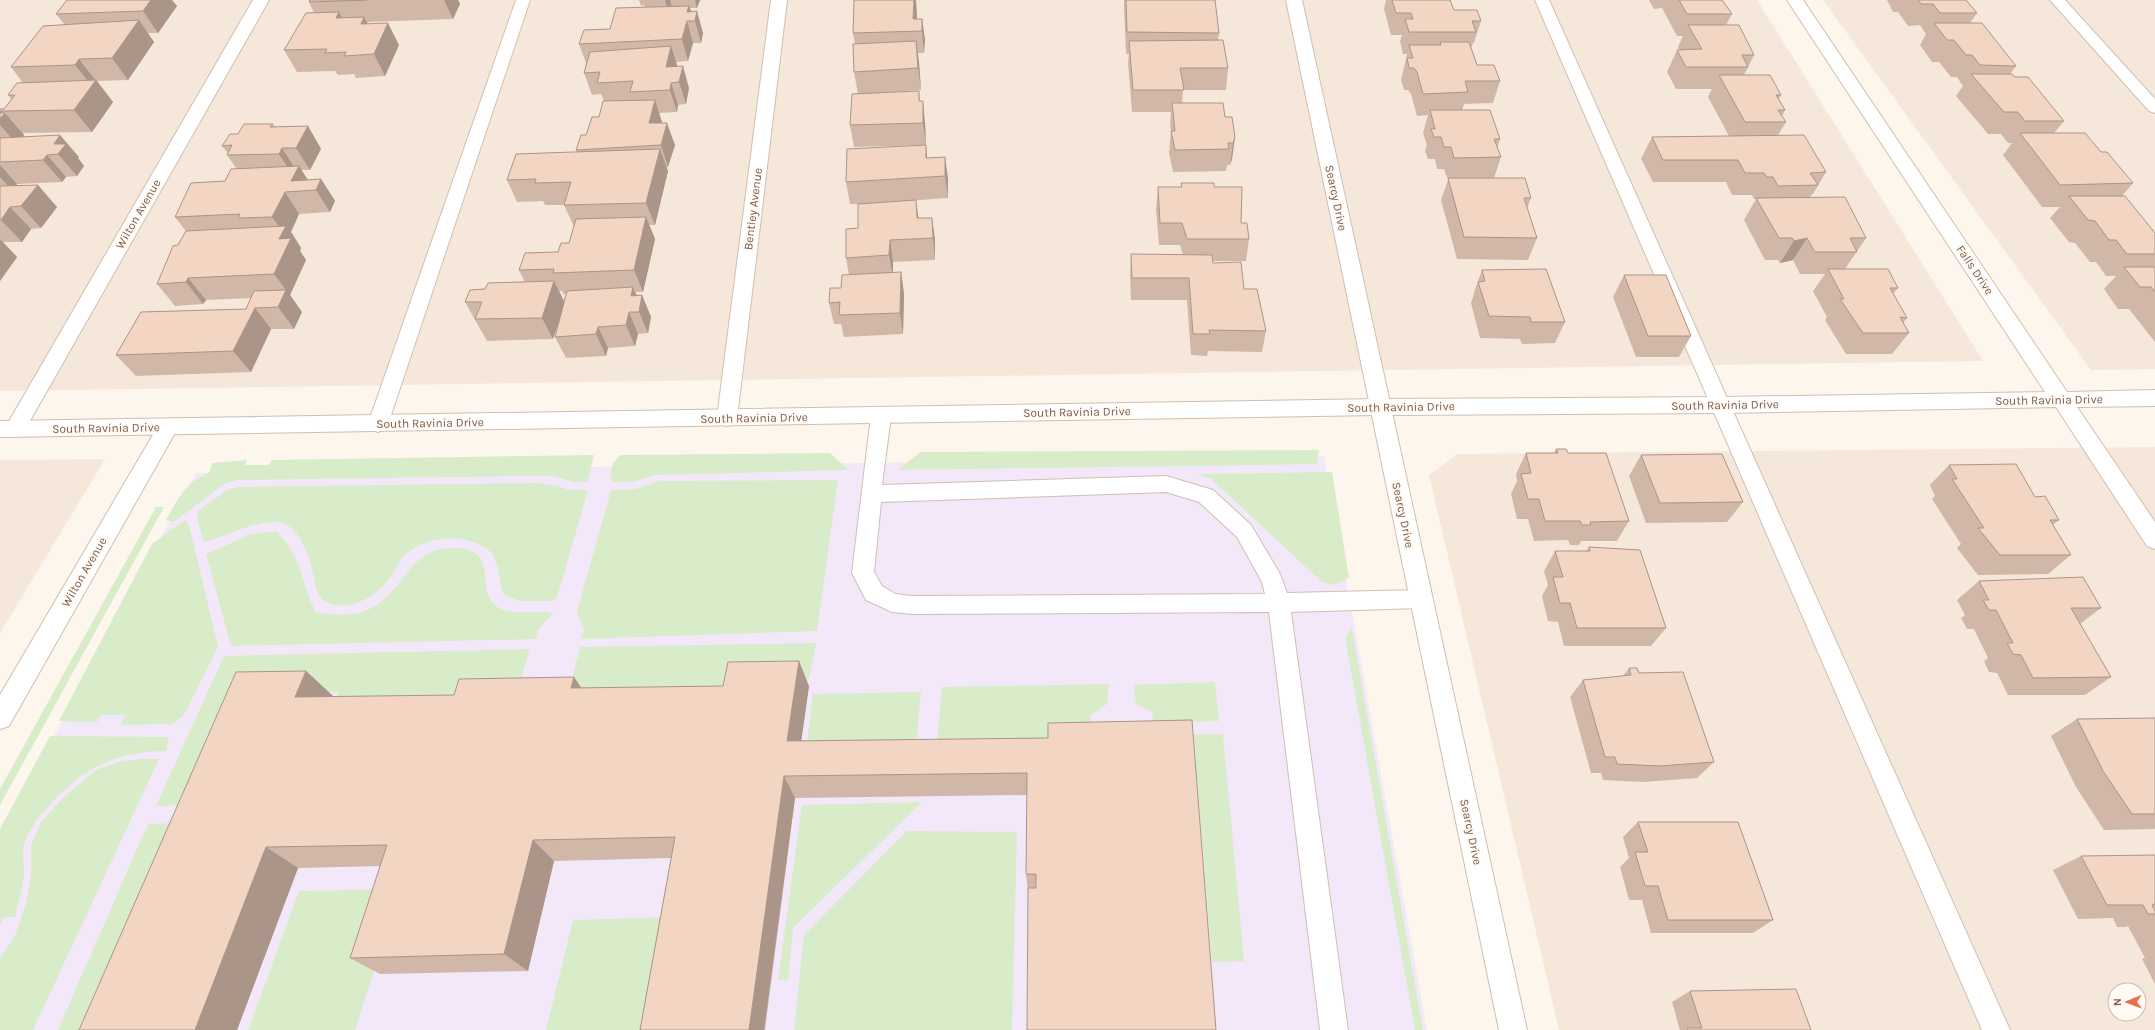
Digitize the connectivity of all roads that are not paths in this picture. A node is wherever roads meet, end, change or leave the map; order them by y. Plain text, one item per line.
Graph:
1 (261, 0) edge
2 (523, 0) edge
3 (779, 0) edge
4 (1294, 0) edge
5 (1542, 0) edge
6 (1795, 0) edge
7 (2057, 0) edge
8 (2155, 108) edge
9 (2155, 398) edge
10 (2062, 400) junction
11 (1722, 405) junction
12 (1380, 407) junction
13 (880, 416) junction
14 (727, 418) junction
15 (378, 424) junction
16 (168, 427) junction
17 (8, 429) edge
18 (871, 494) junction
19 (2155, 540) edge
20 (1421, 598) junction
21 (1279, 602) junction
22 (0, 718) edge
23 (1334, 1030) edge
24 (1513, 1030) edge
25 (1996, 1030) edge

1 - 17 street, Wilton Avenue
2 - 15 lane
3 - 14 street, Bentley Avenue
4 - 12 street, Searcy Drive
5 - 11 lane
6 - 10 street, Falls Drive
7 - 8 lane
9 - 10 street, South Ravinia Drive
10 - 11 street, South Ravinia Drive
10 - 19 street, Falls Drive
11 - 12 street, South Ravinia Drive
11 - 25 lane
12 - 13 street, South Ravinia Drive
12 - 20 street, Searcy Drive
13 - 14 street, South Ravinia Drive
13 - 18 lane
14 - 15 street, South Ravinia Drive
15 - 16 street, South Ravinia Drive
16 - 17 street, South Ravinia Drive
16 - 22 street, Wilton Avenue
18 - 21 lane
18 - 21 lane
20 - 21 lane
20 - 24 street, Searcy Drive
21 - 23 lane

